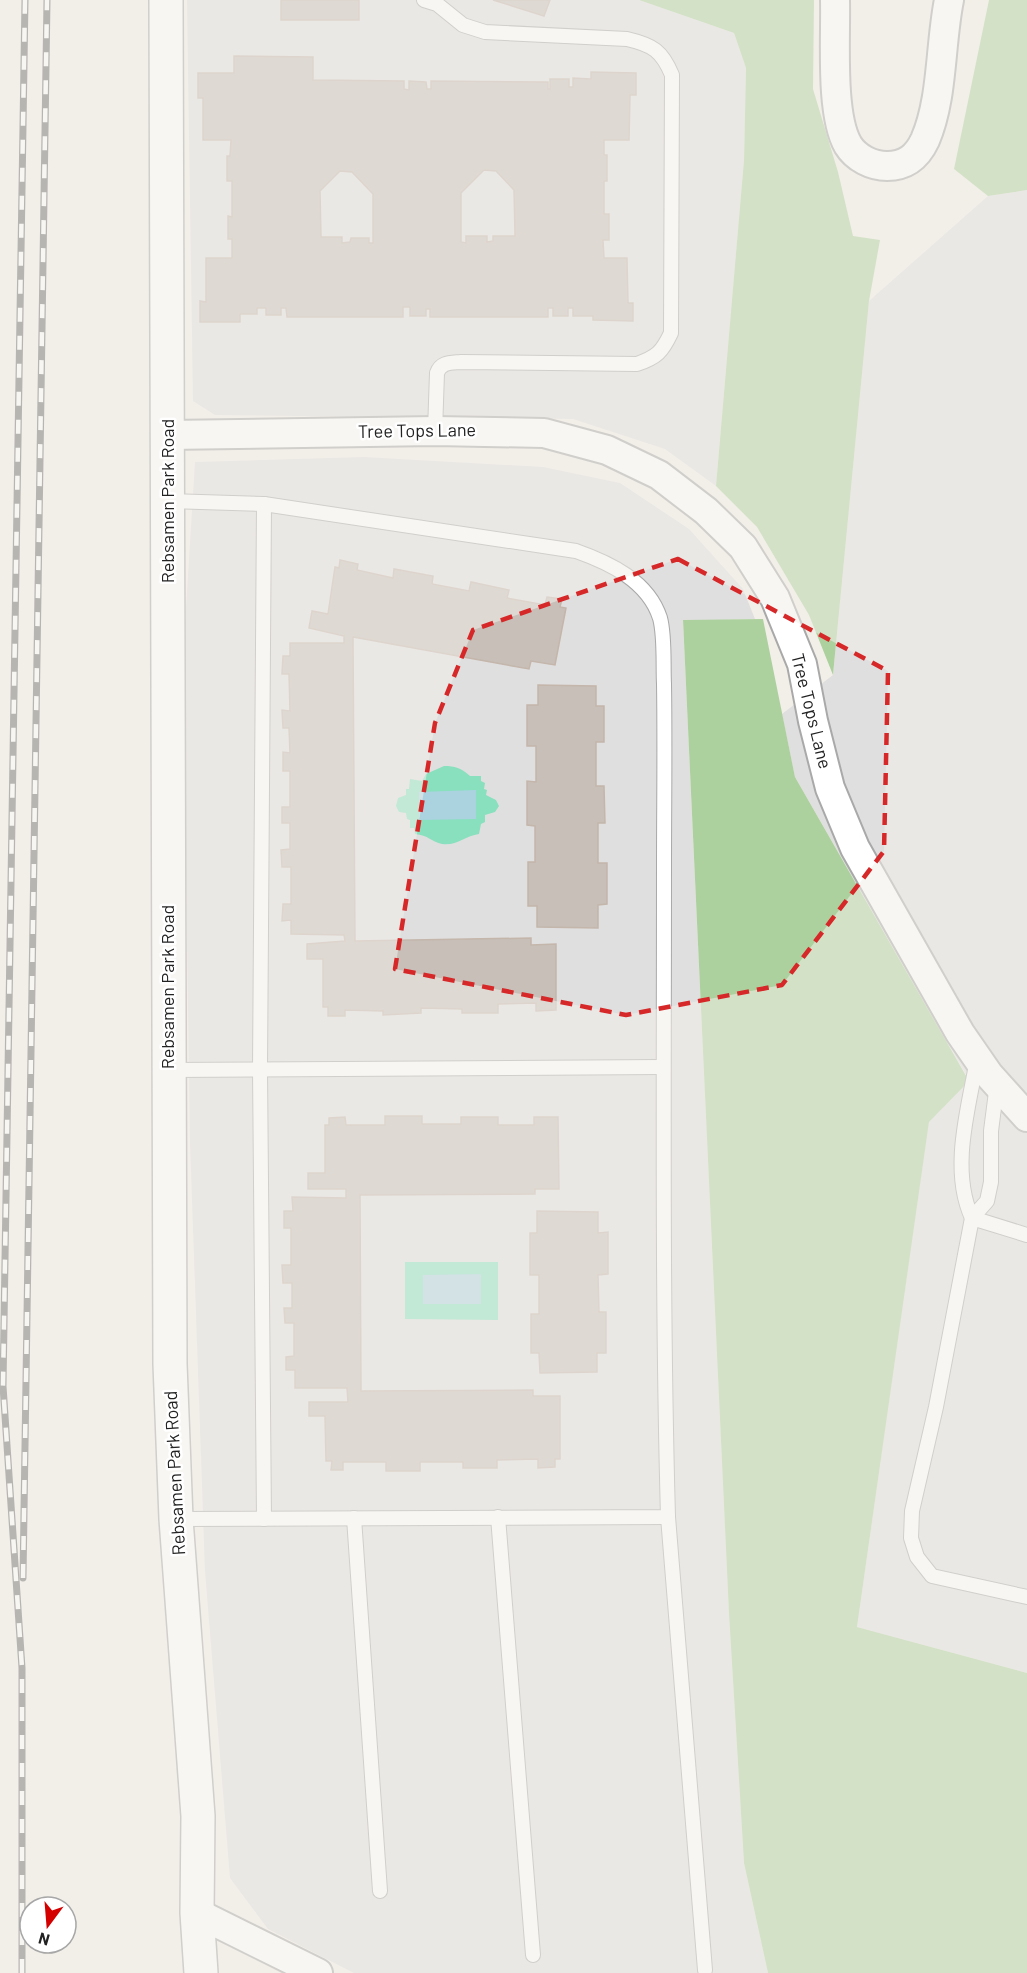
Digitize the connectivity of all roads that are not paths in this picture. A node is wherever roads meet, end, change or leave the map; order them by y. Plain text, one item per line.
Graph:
1 (166, 0) edge
2 (424, 0) edge
3 (835, 0) edge
4 (949, 0) edge
5 (435, 430) junction
6 (168, 435) junction
7 (169, 501) junction
8 (264, 504) junction
9 (977, 1058) junction
10 (663, 1067) junction
11 (260, 1069) junction
12 (168, 1070) junction
13 (997, 1084) junction
14 (1027, 1117) edge
15 (972, 1218) junction
16 (1027, 1235) edge
17 (498, 1517) junction
18 (668, 1517) junction
19 (354, 1518) junction
20 (177, 1519) junction
21 (264, 1519) junction
22 (1027, 1597) edge
23 (380, 1891) dead end
24 (196, 1913) junction
25 (533, 1954) dead end
26 (705, 1970) dead end
27 (201, 1973) edge
28 (318, 1973) edge

1 - 6 street, Rebsamen Park Road
2 - 5 lane
3 - 4 street
5 - 6 street, Tree Tops Lane
5 - 9 street, Tree Tops Lane
6 - 7 street, Rebsamen Park Road
7 - 8 lane
7 - 12 street, Rebsamen Park Road
8 - 10 lane
8 - 11 lane
9 - 13 street, Tree Tops Lane
9 - 15 lane
10 - 11 lane
10 - 18 lane
11 - 12 lane
11 - 21 lane
12 - 20 street, Rebsamen Park Road
13 - 14 street, Tree Tops Lane
13 - 15 lane
15 - 16 lane
15 - 22 lane
17 - 18 lane
17 - 19 lane
17 - 25 lane
18 - 26 lane
19 - 21 lane
19 - 23 lane
20 - 21 lane
20 - 24 street, Rebsamen Park Road
24 - 27 street, Rebsamen Park Road
24 - 28 street

